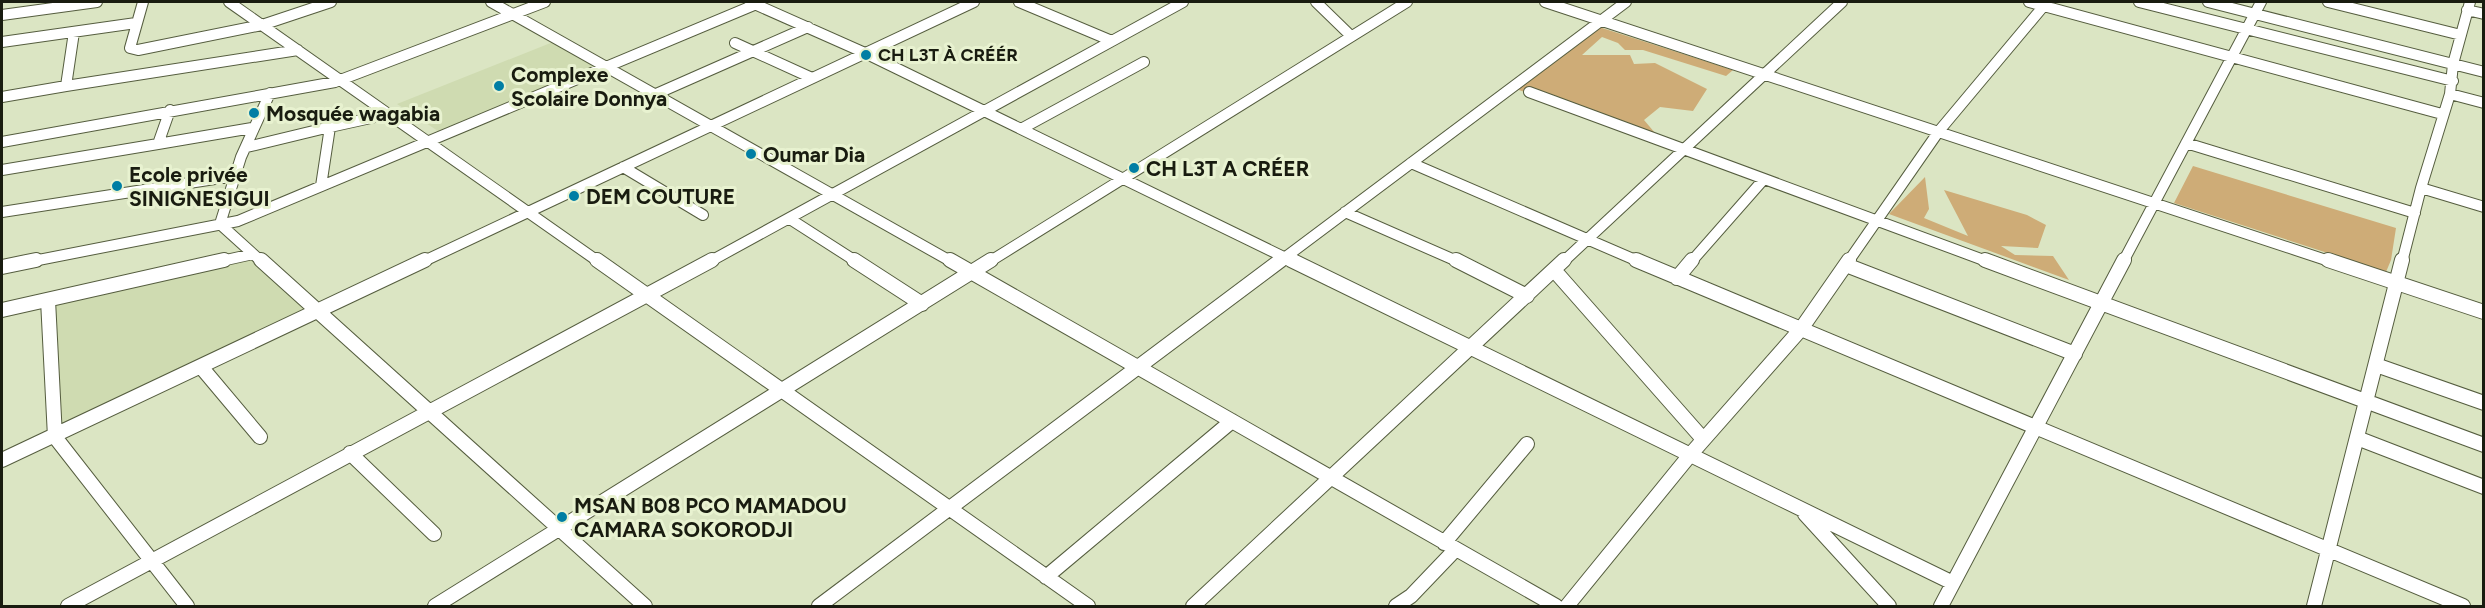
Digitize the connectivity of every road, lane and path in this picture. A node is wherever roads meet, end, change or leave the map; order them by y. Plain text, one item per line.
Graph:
1 (97, 2) edge
2 (143, 2) edge
3 (230, 2) edge
4 (331, 2) edge
5 (491, 2) edge
6 (545, 2) edge
7 (757, 2) edge
8 (974, 2) edge
9 (1019, 2) edge
10 (1183, 2) edge
11 (1316, 2) edge
12 (1407, 2) edge
13 (1545, 2) edge
14 (1626, 2) edge
15 (1842, 2) edge
16 (2029, 2) edge
17 (2139, 2) edge
18 (2208, 2) edge
19 (2261, 2) edge
20 (2328, 2) edge
21 (2045, 4) edge
22 (2469, 6) edge
23 (513, 14) junction
24 (2255, 14) junction
25 (2484, 14) edge
26 (2, 15) edge
27 (1603, 19) junction
28 (136, 24) junction
29 (262, 25) junction
30 (807, 27) junction
31 (2247, 29) junction
32 (74, 32) junction
33 (2461, 34) junction
34 (1351, 36) junction
35 (1112, 41) junction
36 (2, 42) edge
37 (735, 43) dead end
38 (298, 50) junction
39 (754, 51) junction
40 (865, 53) junction
41 (2232, 57) junction
42 (1144, 62) dead end
43 (2453, 64) junction
44 (607, 67) junction
45 (2484, 72) edge
46 (1765, 74) junction
47 (812, 78) junction
48 (340, 80) junction
49 (2453, 81) junction
50 (66, 86) junction
51 (1528, 92) dead end
52 (270, 93) junction
53 (656, 94) junction
54 (2450, 94) junction
55 (2, 97) edge
56 (2484, 103) edge
57 (170, 110) junction
58 (984, 111) junction
59 (389, 114) junction
60 (2442, 114) junction
61 (710, 125) junction
62 (330, 127) junction
63 (252, 128) junction
64 (1021, 129) junction
65 (1939, 131) junction
66 (428, 141) junction
67 (2, 142) edge
68 (158, 144) junction
69 (2186, 144) junction
70 (247, 147) junction
71 (1684, 149) junction
72 (1411, 163) junction
73 (623, 167) junction
74 (2, 170) edge
75 (234, 176) junction
76 (1123, 179) junction
77 (1764, 179) junction
78 (321, 186) junction
79 (2421, 188) junction
80 (834, 195) junction
81 (2155, 202) junction
82 (2484, 207) edge
83 (2, 212) edge
84 (529, 212) junction
85 (1345, 212) junction
86 (2415, 213) junction
87 (703, 216) dead end
88 (790, 219) junction
89 (1877, 221) junction
90 (220, 225) junction
91 (1587, 240) junction
92 (252, 254) junction
93 (1285, 257) junction
94 (1846, 265) junction
95 (2, 267) edge
96 (1554, 270) junction
97 (972, 273) junction
98 (1677, 278) junction
99 (2397, 283) junction
100 (647, 296) junction
101 (1527, 296) junction
102 (48, 300) junction
103 (922, 304) junction
104 (2101, 304) junction
105 (2, 310) edge
106 (316, 311) junction
107 (2484, 312) edge
108 (1801, 329) junction
109 (1471, 348) junction
110 (2075, 354) junction
111 (2376, 365) junction
112 (202, 368) junction
113 (1138, 368) junction
114 (782, 391) junction
115 (2366, 402) junction
116 (2484, 403) edge
117 (429, 412) junction
118 (1232, 421) junction
119 (2036, 428) junction
120 (55, 437) junction
121 (260, 437) dead end
122 (2357, 438) junction
123 (1703, 439) junction
124 (1527, 444) dead end
125 (2484, 445) edge
126 (350, 453) junction
127 (1690, 455) junction
128 (2, 460) edge
129 (1331, 478) junction
130 (2484, 487) edge
131 (1800, 508) junction
132 (949, 509) junction
133 (559, 529) junction
134 (434, 534) dead end
135 (1450, 546) junction
136 (2328, 550) junction
137 (152, 560) junction
138 (1046, 577) junction
139 (1953, 583) junction
140 (68, 606) edge
141 (187, 606) edge
142 (435, 606) edge
143 (645, 606) edge
144 (819, 606) edge
145 (1088, 606) edge
146 (1193, 606) edge
147 (1396, 606) edge
148 (1556, 606) edge
149 (1567, 606) edge
150 (1889, 606) edge
151 (1941, 606) edge
152 (2314, 606) edge
153 (2463, 606) edge

1 - 26 street
2 - 28 street
3 - 29 street
4 - 29 street
5 - 23 street
6 - 23 street
7 - 30 street
7 - 44 street
8 - 40 street
9 - 35 street
10 - 35 street
11 - 34 street
12 - 34 street
13 - 27 street
14 - 27 street
15 - 46 street
16 - 21 street
17 - 31 street
18 - 24 street
19 - 24 street
20 - 33 street
21 - 41 street
21 - 65 street
22 - 25 street
22 - 33 street
23 - 44 street
23 - 48 street
24 - 31 street
24 - 43 street
27 - 46 street
27 - 72 street
28 - 29 street
28 - 32 street
29 - 38 street
30 - 39 street
30 - 40 street
31 - 41 street
31 - 49 street
32 - 36 street
32 - 50 street
33 - 43 street
34 - 76 street
35 - 58 street
37 - 39 street
38 - 48 street
38 - 50 street
39 - 47 street
39 - 53 street
40 - 47 street
40 - 58 street
41 - 60 street
41 - 69 street
42 - 64 street
43 - 45 street
43 - 49 street
44 - 53 street
44 - 66 street
46 - 65 street
46 - 71 street
47 - 61 street
48 - 52 street
48 - 59 street
49 - 54 street
50 - 55 street
51 - 71 street
52 - 57 street
52 - 63 street
53 - 61 street
54 - 56 street
54 - 60 street
57 - 67 street
57 - 68 street
58 - 64 street
58 - 80 street
59 - 62 street
59 - 66 street
60 - 79 street
61 - 73 street
61 - 80 street
62 - 70 street
62 - 78 street
63 - 68 street
63 - 70 street
64 - 76 street
65 - 81 street
65 - 89 street
66 - 78 street
66 - 84 street
68 - 74 street
69 - 81 street
69 - 86 street
70 - 75 street
71 - 77 street
71 - 91 street
72 - 85 street
72 - 91 street
73 - 84 street
73 - 87 street
75 - 83 street
75 - 90 street
76 - 93 street
76 - 97 street
77 - 89 street
77 - 98 street
78 - 90 street
79 - 82 street
79 - 86 street
80 - 88 street
80 - 97 street
81 - 99 street
81 - 104 street
84 - 100 street
84 - 106 street
85 - 93 street
85 - 101 street
86 - 99 street
88 - 100 street
88 - 103 street
89 - 94 street
89 - 104 street
90 - 92 street
90 - 95 street
91 - 96 street
91 - 98 street
92 - 102 street
92 - 106 street
93 - 109 street
93 - 113 street
94 - 108 street
94 - 110 street
96 - 101 street
96 - 123 street
97 - 103 street
97 - 113 street
98 - 108 street
99 - 107 street
99 - 111 street
100 - 114 street
100 - 117 street
101 - 109 street
102 - 105 street
102 - 120 street
103 - 114 street
104 - 110 street
104 - 115 street
106 - 112 street
106 - 117 street
108 - 119 street
108 - 123 street
109 - 127 street
109 - 129 street
110 - 119 street
111 - 115 street
111 - 116 street
112 - 120 street
112 - 121 street
113 - 118 street
113 - 132 street
114 - 132 street
114 - 133 street
115 - 122 street
115 - 125 street
117 - 126 street
117 - 133 street
118 - 129 street
118 - 138 street
119 - 136 street
119 - 139 street
120 - 128 street
120 - 137 street
122 - 130 street
122 - 136 street
123 - 127 street
124 - 135 street
126 - 134 street
126 - 137 street
127 - 131 street
127 - 149 street
129 - 135 street
129 - 146 street
131 - 139 street
131 - 150 street
132 - 138 street
132 - 144 street
133 - 142 street
133 - 143 street
135 - 147 street
135 - 148 street
136 - 152 street
136 - 153 street
137 - 140 street
137 - 141 street
138 - 145 street
139 - 151 street

